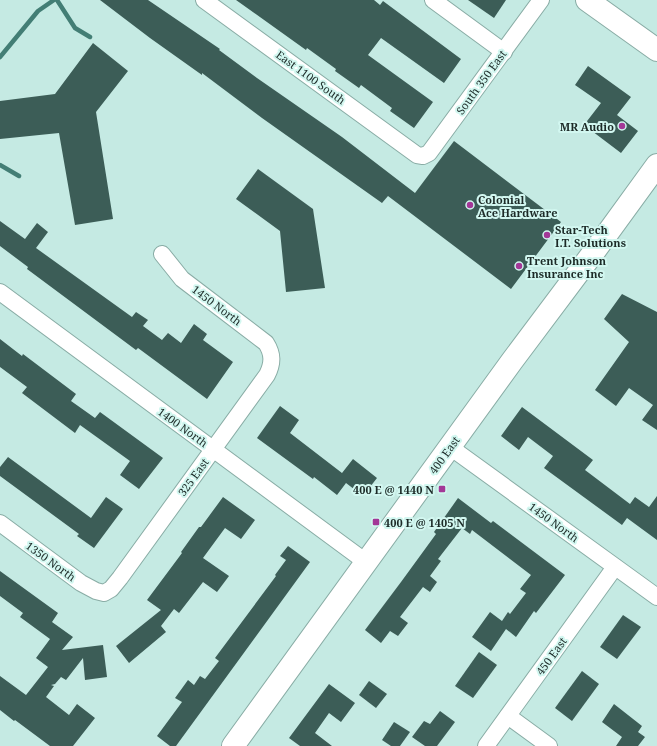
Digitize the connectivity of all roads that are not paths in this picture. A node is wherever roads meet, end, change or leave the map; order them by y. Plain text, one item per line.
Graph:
1 (204, 0) edge
2 (433, 0) edge
3 (541, 0) edge
4 (587, 0) edge
5 (657, 50) edge
6 (504, 52) junction
7 (417, 155) joint
8 (657, 165) edge
9 (162, 254) dead end
10 (0, 292) edge
11 (272, 355) joint
12 (450, 446) junction
13 (214, 449) junction
14 (0, 523) edge
15 (366, 562) junction
16 (616, 567) junction
17 (104, 593) joint
18 (657, 597) edge
19 (508, 716) junction
20 (239, 744) edge
21 (486, 746) edge
22 (549, 746) edge

1 - 7 street, East 1100 South
2 - 6 street
3 - 6 street, South 350 East
4 - 5 main road
6 - 7 street, South 350 East
8 - 12 main road, 400 East
9 - 11 street, 1450 North
10 - 13 street, 1400 North
11 - 13 street, 325 East
12 - 15 main road, 400 East
12 - 16 street, 1450 North
13 - 15 street, 1400 North
13 - 17 street, 325 East
14 - 17 street, 1350 North
15 - 20 main road, 400 East
16 - 18 street, 1450 North
16 - 19 street, 450 East
19 - 21 street, 450 East
19 - 22 street

